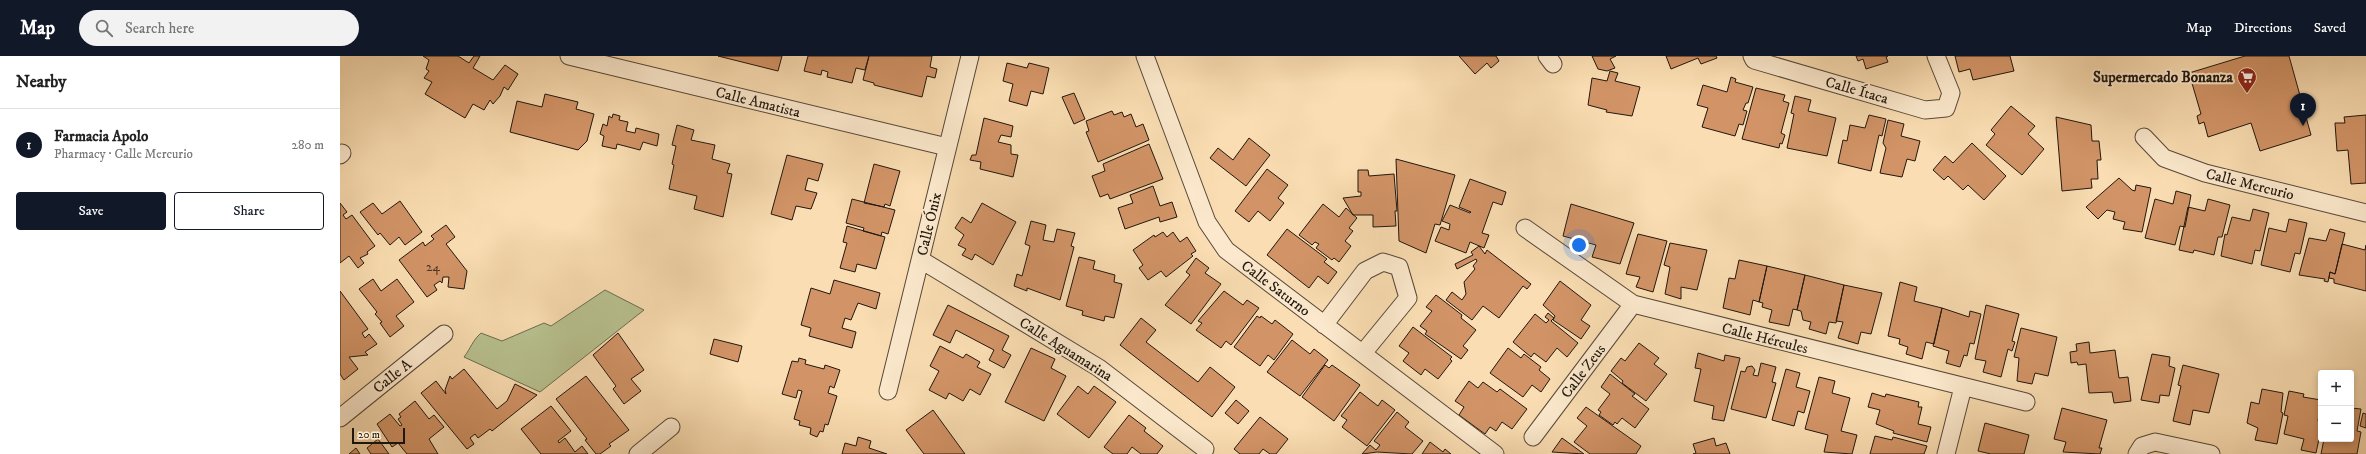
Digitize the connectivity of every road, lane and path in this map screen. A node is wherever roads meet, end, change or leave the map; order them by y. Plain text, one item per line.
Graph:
1 (569, 56) edge
2 (970, 56) edge
3 (1145, 56) edge
4 (1936, 56) edge
5 (1753, 58) edge
6 (2144, 137) dead end
7 (947, 147) junction
8 (2366, 213) edge
9 (1525, 228) dead end
10 (921, 260) junction
11 (1632, 304) junction
12 (1324, 325) junction
13 (444, 334) dead end
14 (1363, 353) junction
15 (1963, 387) junction
16 (888, 391) dead end
17 (2026, 402) dead end
18 (340, 418) edge
19 (671, 427) dead end
20 (1533, 437) dead end
21 (1205, 449) dead end
22 (638, 454) edge
23 (1495, 454) edge
24 (1946, 454) edge
25 (2137, 454) edge
26 (2211, 454) edge

1 - 7 street, Calle Amatista
2 - 7 street, Calle Ónix
3 - 12 street, Calle Saturno
4 - 5 street, Calle Ítaca
6 - 8 street, Calle Mercurio
7 - 10 street, Calle Ónix
9 - 11 street, Calle Hércules
10 - 16 street, Calle Ónix
10 - 21 street, Calle Aguamarina
11 - 15 street, Calle Hércules
11 - 20 street, Calle Zeus
12 - 14 street, Calle Saturno
12 - 14 street
13 - 18 street, Calle A
14 - 23 street, Calle Saturno
15 - 17 street, Calle Hércules
15 - 24 street
19 - 22 street
25 - 26 street

